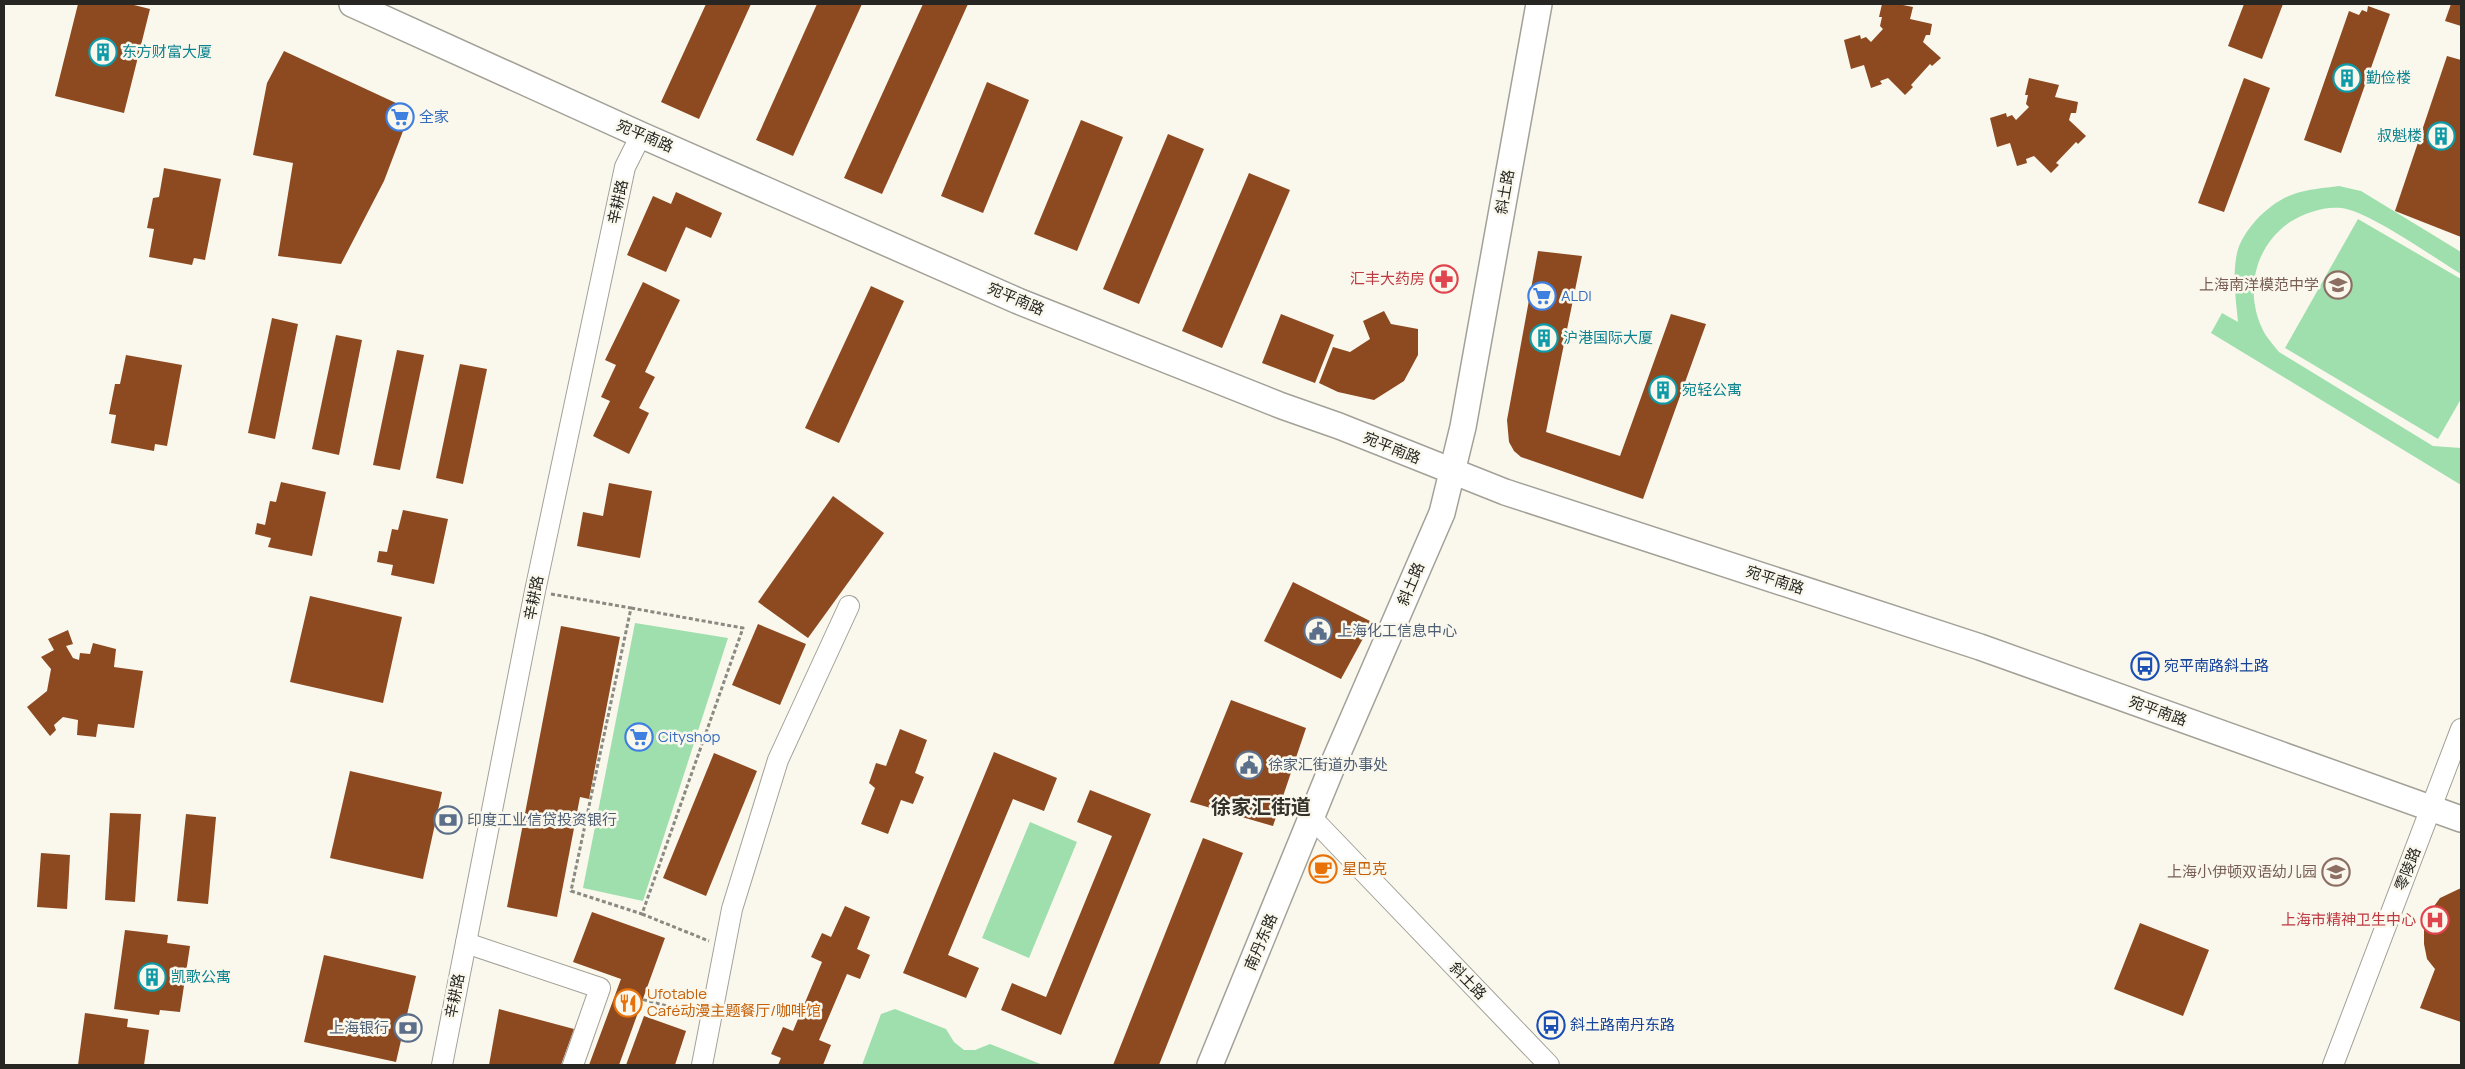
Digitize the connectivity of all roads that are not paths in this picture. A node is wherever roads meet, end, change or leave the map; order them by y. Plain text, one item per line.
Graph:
1 (352, 4) edge
2 (1539, 4) edge
3 (641, 136) junction
4 (1452, 471) junction
5 (849, 606) dead end
6 (2461, 729) edge
7 (2432, 808) junction
8 (1312, 818) junction
9 (2461, 819) edge
10 (466, 943) junction
11 (442, 1065) edge
12 (573, 1065) edge
13 (702, 1065) edge
14 (1210, 1065) edge
15 (1549, 1065) edge
16 (2334, 1065) edge

1 - 3 main road, 宛平南路
2 - 4 main road, 斜土路
3 - 4 main road, 宛平南路
3 - 10 street, 辛耕路
4 - 7 main road, 宛平南路
4 - 8 main road, 斜土路
5 - 13 street
6 - 7 street, 零陵路
7 - 9 main road, 宛平南路
7 - 16 street, 零陵路
8 - 14 main road, 南丹东路
8 - 15 street, 斜土路
10 - 11 street, 辛耕路
10 - 12 street

